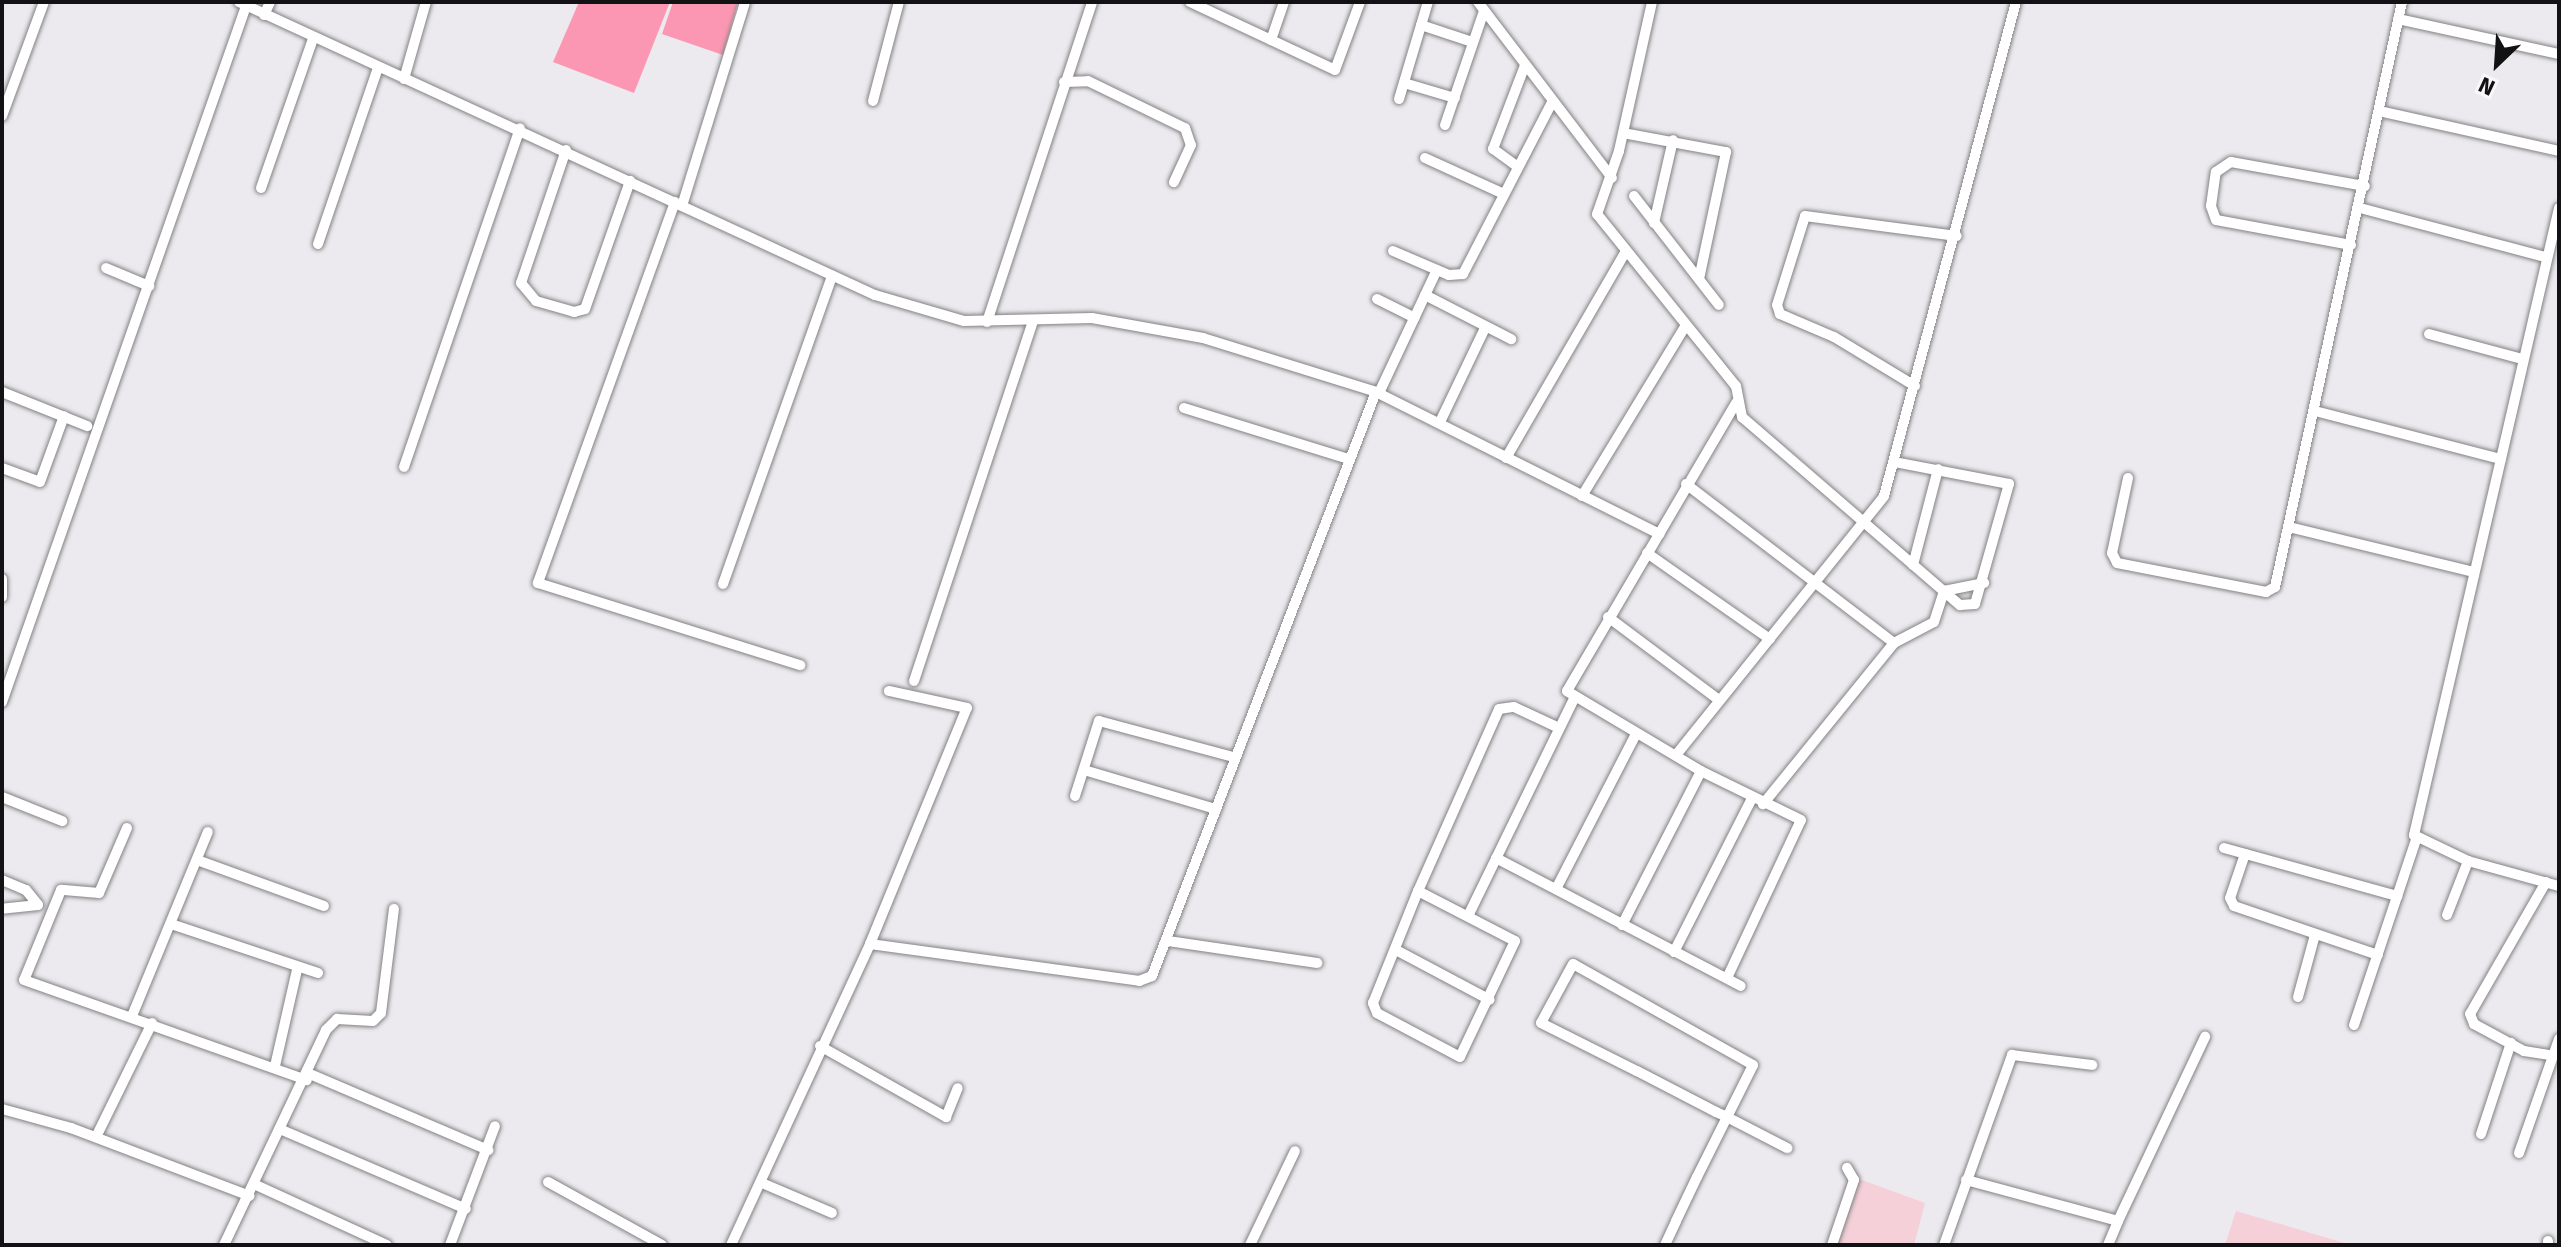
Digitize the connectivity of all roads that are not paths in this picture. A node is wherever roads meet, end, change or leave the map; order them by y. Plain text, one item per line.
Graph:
1 (44, 2) edge
2 (270, 2) edge
3 (426, 2) edge
4 (745, 2) edge
5 (899, 2) edge
6 (1092, 2) edge
7 (1190, 2) edge
8 (1284, 2) edge
9 (1360, 2) edge
10 (1428, 2) edge
11 (1652, 2) edge
12 (2016, 2) edge
13 (2402, 2) edge
14 (242, 4) edge
15 (1481, 6) edge
16 (264, 15) junction
17 (2398, 19) junction
18 (1421, 25) junction
19 (313, 39) junction
20 (1271, 40) junction
21 (1472, 42) junction
22 (2559, 54) edge
23 (1525, 65) junction
24 (378, 68) junction
25 (404, 79) junction
26 (1064, 82) junction
27 (1404, 83) junction
28 (1455, 98) junction
29 (1399, 99) dead end
30 (873, 101) dead end
31 (1552, 102) junction
32 (2379, 111) junction
33 (2, 116) edge
34 (1445, 125) dead end
35 (520, 128) junction
36 (1623, 133) junction
37 (1673, 140) junction
38 (566, 150) junction
39 (2559, 151) edge
40 (1425, 158) dead end
41 (1518, 167) junction
42 (1612, 178) junction
43 (630, 181) junction
44 (1174, 182) dead end
45 (2365, 186) junction
46 (261, 188) dead end
47 (1504, 194) junction
48 (1634, 196) dead end
49 (679, 204) junction
50 (2360, 208) junction
51 (2559, 208) edge
52 (1654, 223) junction
53 (1957, 236) junction
54 (2555, 242) edge
55 (318, 244) dead end
56 (2351, 245) junction
57 (1393, 251) dead end
58 (1626, 251) junction
59 (2546, 257) junction
60 (106, 268) dead end
61 (1437, 270) junction
62 (832, 276) junction
63 (1699, 279) junction
64 (149, 286) junction
65 (1425, 295) junction
66 (1377, 299) dead end
67 (1719, 305) dead end
68 (1415, 318) junction
69 (1033, 321) junction
70 (987, 322) junction
71 (1686, 325) junction
72 (1486, 326) junction
73 (2429, 334) dead end
74 (1511, 339) dead end
75 (2522, 359) junction
76 (1915, 386) junction
77 (2, 392) edge
78 (1377, 393) junction
79 (1736, 403) junction
80 (1184, 408) dead end
81 (2315, 411) junction
82 (64, 416) junction
83 (1440, 422) junction
84 (87, 426) dead end
85 (1506, 458) junction
86 (1349, 459) junction
87 (2501, 459) junction
88 (1895, 462) junction
89 (404, 467) dead end
90 (2, 468) edge
91 (1938, 469) junction
92 (2128, 478) dead end
93 (1686, 484) junction
94 (1582, 496) junction
95 (1862, 527) junction
96 (2289, 527) junction
97 (1659, 534) junction
98 (1647, 553) junction
99 (1913, 565) junction
100 (2474, 572) junction
101 (2, 579) edge
102 (1814, 581) junction
103 (1984, 583) junction
104 (723, 584) dead end
105 (1944, 591) junction
106 (2, 597) edge
107 (1608, 617) junction
108 (1770, 639) junction
109 (1894, 643) junction
110 (800, 665) dead end
111 (914, 681) dead end
112 (889, 691) dead end
113 (1574, 699) junction
114 (1719, 700) junction
115 (2, 702) edge
116 (1559, 728) junction
117 (1636, 734) junction
118 (1676, 755) junction
119 (1233, 757) junction
120 (1084, 770) junction
121 (1701, 771) junction
122 (1075, 796) dead end
123 (2, 797) edge
124 (1752, 798) junction
125 (1763, 804) junction
126 (1216, 809) junction
127 (62, 821) dead end
128 (127, 828) dead end
129 (208, 832) dead end
130 (2416, 840) junction
131 (2224, 848) dead end
132 (2245, 854) junction
133 (1496, 858) junction
134 (197, 860) junction
135 (2468, 861) junction
136 (2, 880) edge
137 (2546, 882) junction
138 (2559, 886) edge
139 (1556, 889) junction
140 (1418, 891) junction
141 (2397, 896) junction
142 (324, 906) dead end
143 (2, 909) edge
144 (394, 909) dead end
145 (1469, 914) junction
146 (2447, 915) dead end
147 (171, 924) junction
148 (1622, 925) junction
149 (2315, 935) junction
150 (1168, 941) junction
151 (870, 944) junction
152 (1396, 950) junction
153 (1674, 952) junction
154 (2378, 955) junction
155 (1317, 963) dead end
156 (297, 970) dead end
157 (318, 973) dead end
158 (1727, 978) junction
159 (1741, 986) dead end
160 (2298, 997) dead end
161 (1490, 1000) junction
162 (132, 1016) junction
163 (152, 1023) junction
164 (2354, 1025) dead end
165 (2205, 1037) dead end
166 (2559, 1039) edge
167 (2511, 1043) junction
168 (820, 1046) junction
169 (2549, 1055) junction
170 (2092, 1065) dead end
171 (275, 1066) junction
172 (308, 1077) junction
173 (958, 1088) dead end
174 (2, 1109) edge
175 (1727, 1117) junction
176 (495, 1126) dead end
177 (282, 1130) junction
178 (2481, 1134) dead end
179 (96, 1137) junction
180 (1787, 1148) dead end
181 (488, 1150) junction
182 (1295, 1151) dead end
183 (2519, 1153) dead end
184 (1847, 1168) dead end
185 (1966, 1180) junction
186 (548, 1182) dead end
187 (762, 1183) junction
188 (256, 1185) junction
189 (250, 1196) junction
190 (466, 1209) junction
191 (832, 1213) dead end
192 (2118, 1221) junction
193 (224, 1245) edge
194 (387, 1245) edge
195 (450, 1245) edge
196 (662, 1245) edge
197 (731, 1245) edge
198 (1250, 1245) edge
199 (1665, 1245) edge
200 (1832, 1245) edge
201 (1944, 1245) edge
202 (2108, 1245) edge

1 - 33 street
2 - 16 street
3 - 25 street
4 - 49 street
5 - 30 street
6 - 26 street
7 - 20 street
8 - 20 street
9 - 20 street
10 - 18 street
11 - 36 street
12 - 53 street
13 - 17 street
14 - 16 street
14 - 64 street
15 - 21 street
15 - 23 street
16 - 19 street
17 - 22 street
17 - 32 street
18 - 21 street
18 - 27 street
19 - 24 street
19 - 46 street
21 - 28 street
23 - 31 street
23 - 41 street
24 - 25 street
24 - 55 street
25 - 35 street
26 - 44 street
26 - 70 street
27 - 28 street
27 - 29 street
28 - 34 street
31 - 41 street
31 - 42 street
32 - 39 street
32 - 45 street
35 - 38 street
35 - 89 street
36 - 37 street
36 - 42 street
37 - 52 street
37 - 63 street
38 - 43 street
38 - 43 street
40 - 47 street
41 - 47 street
42 - 58 street
43 - 49 street
45 - 50 street
45 - 56 street
47 - 61 street
48 - 52 street
49 - 62 street
49 - 110 street
50 - 56 street
50 - 59 street
51 - 54 street
52 - 63 street
53 - 76 street
53 - 76 street
54 - 59 street
56 - 81 street
57 - 61 street
58 - 71 street
58 - 85 street
59 - 75 street
60 - 64 street
61 - 65 street
62 - 70 street
62 - 104 street
63 - 67 street
64 - 115 street
65 - 68 street
65 - 72 street
66 - 68 street
68 - 78 street
69 - 70 street
69 - 78 street
69 - 111 street
71 - 79 street
71 - 94 street
72 - 74 street
72 - 83 street
73 - 75 street
75 - 87 street
76 - 88 street
77 - 82 street
78 - 83 street
78 - 86 street
79 - 93 street
79 - 95 street
80 - 86 street
81 - 87 street
81 - 96 street
82 - 84 street
82 - 90 street
83 - 85 street
85 - 94 street
86 - 119 street
87 - 100 street
88 - 91 street
88 - 95 street
91 - 99 street
91 - 103 street
92 - 96 street
93 - 97 street
93 - 102 street
94 - 97 street
95 - 99 street
95 - 102 street
96 - 100 street
97 - 98 street
98 - 107 street
98 - 108 street
99 - 105 street
100 - 130 street
101 - 106 street
102 - 108 street
102 - 109 street
103 - 105 street
103 - 105 street
105 - 109 street
107 - 113 street
107 - 114 street
108 - 114 street
109 - 125 street
112 - 151 street
113 - 116 street
113 - 117 street
114 - 118 street
116 - 133 street
116 - 140 street
117 - 118 street
117 - 139 street
118 - 121 street
119 - 120 street
119 - 126 street
120 - 122 street
120 - 126 street
121 - 124 street
121 - 148 street
123 - 127 street
124 - 125 street
124 - 153 street
125 - 158 street
126 - 150 street
128 - 162 street
129 - 134 street
130 - 135 street
130 - 141 street
131 - 132 street
132 - 141 street
132 - 149 street
133 - 139 street
133 - 145 street
134 - 142 street
134 - 147 street
135 - 137 street
135 - 146 street
136 - 143 street
137 - 138 street
137 - 167 street
139 - 148 street
140 - 145 street
140 - 152 street
141 - 154 street
144 - 172 street
145 - 161 street
147 - 157 street
147 - 162 street
148 - 153 street
149 - 154 street
149 - 160 street
150 - 151 street
150 - 155 street
151 - 168 street
152 - 161 street
152 - 161 street
153 - 158 street
154 - 164 street
156 - 171 street
158 - 159 street
162 - 163 street
163 - 171 street
163 - 179 street
165 - 192 street
166 - 169 street
167 - 169 street
167 - 178 street
168 - 173 street
168 - 187 street
169 - 183 street
170 - 185 street
171 - 172 street
172 - 177 street
172 - 181 street
174 - 179 street
175 - 175 street
175 - 180 street
175 - 199 street
176 - 181 street
177 - 188 street
177 - 190 street
179 - 189 street
181 - 190 street
182 - 198 street
184 - 200 street
185 - 192 street
185 - 201 street
186 - 196 street
187 - 191 street
187 - 197 street
188 - 189 street
188 - 194 street
189 - 193 street
190 - 195 street
192 - 202 street

